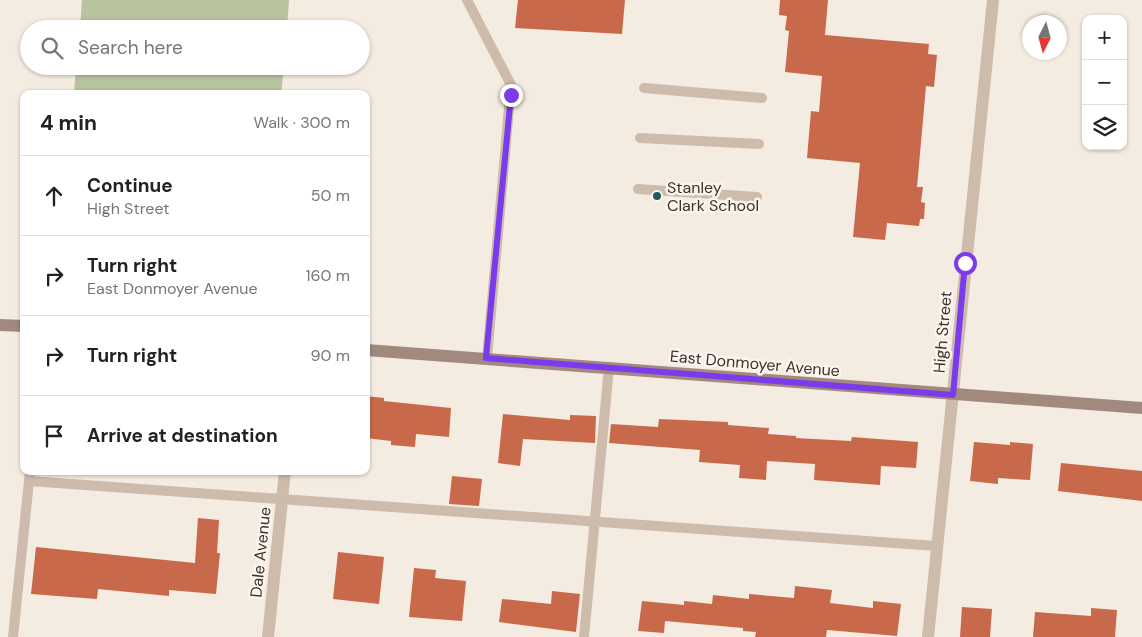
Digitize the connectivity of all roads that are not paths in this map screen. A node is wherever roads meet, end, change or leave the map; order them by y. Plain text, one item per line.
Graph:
1 (467, 0) edge
2 (993, 0) edge
3 (644, 88) dead end
4 (762, 98) dead end
5 (640, 138) dead end
6 (759, 144) dead end
7 (638, 189) dead end
8 (756, 197) dead end
9 (0, 324) edge
10 (20, 326) edge
11 (370, 350) edge
12 (486, 358) junction
13 (609, 367) junction
14 (953, 395) junction
15 (1142, 408) edge
16 (284, 475) edge
17 (29, 476) edge
18 (282, 500) junction
19 (595, 520) junction
20 (936, 546) junction
21 (13, 637) edge
22 (268, 637) edge
23 (584, 637) edge
24 (928, 637) edge

1 - 12 lane
2 - 14 street, High Street
3 - 4 lane
5 - 6 lane
7 - 8 lane
9 - 10 street
11 - 12 street, East Donmoyer Avenue
12 - 13 street, East Donmoyer Avenue
13 - 14 street, East Donmoyer Avenue
13 - 19 lane
14 - 15 street, East Donmoyer Avenue
14 - 20 street, High Street
16 - 18 street, Dale Avenue
17 - 18 lane
17 - 21 lane
18 - 19 lane
18 - 22 street, Dale Avenue
19 - 20 lane
19 - 23 lane
20 - 24 street, High Street

